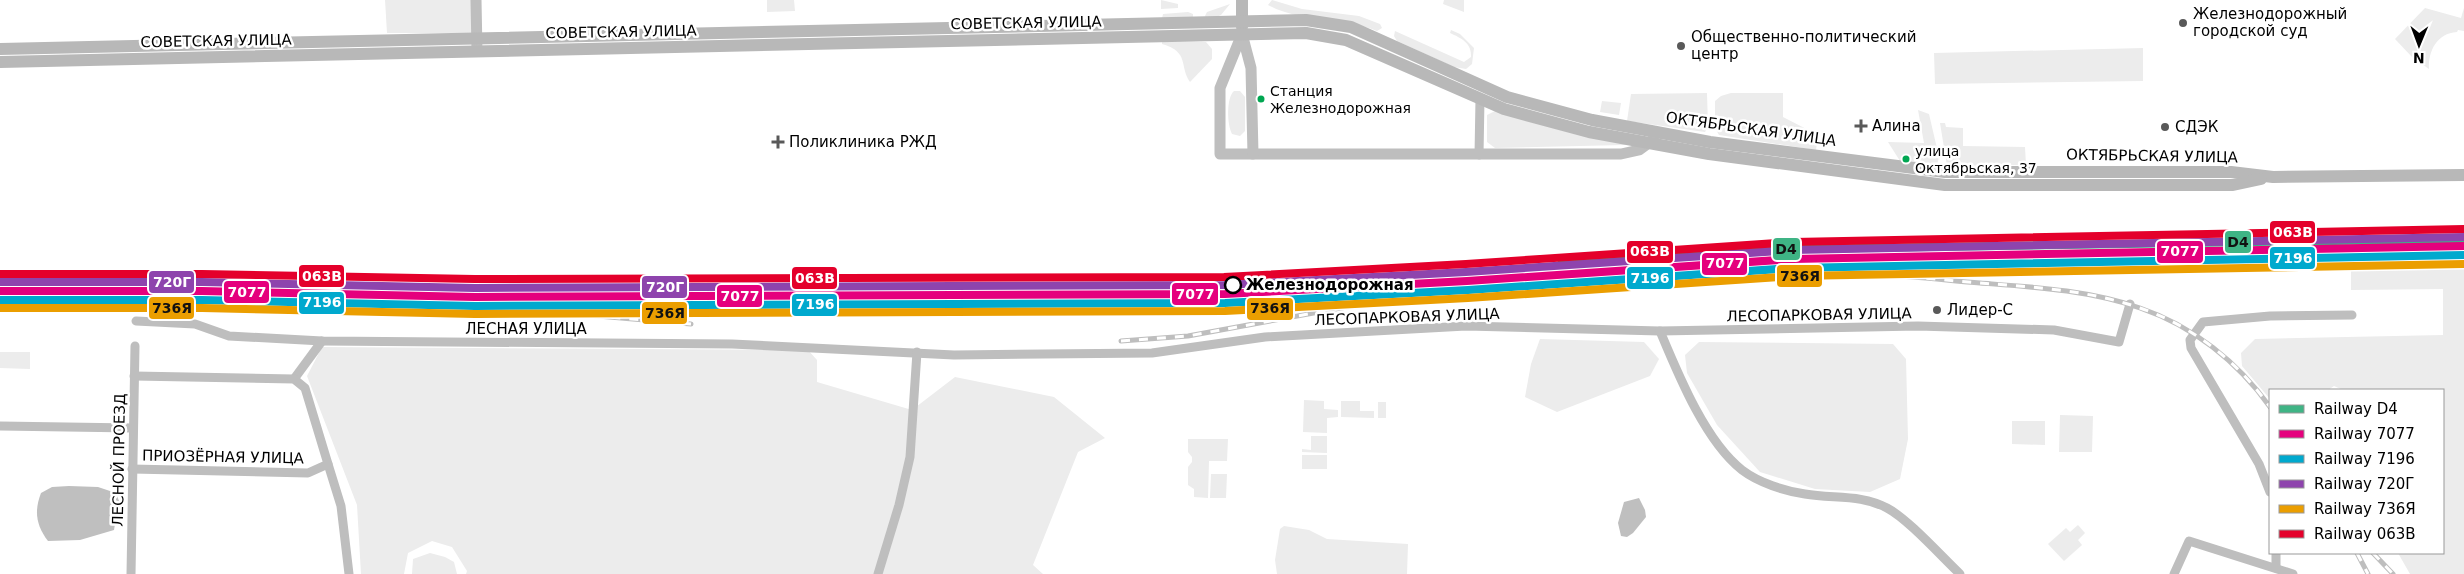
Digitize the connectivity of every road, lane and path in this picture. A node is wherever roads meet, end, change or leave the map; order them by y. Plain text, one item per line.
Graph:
1 (476, 0) edge
2 (1242, 0) edge
3 (1242, 21) junction
4 (1242, 34) junction
5 (477, 38) junction
6 (0, 49) edge
7 (477, 51) junction
8 (0, 62) edge
9 (1228, 68) junction
10 (1251, 68) junction
11 (1480, 99) junction
12 (1660, 133) junction
13 (1649, 144) junction
14 (1254, 154) junction
15 (1479, 155) junction
16 (2464, 176) edge
17 (2273, 177) junction
18 (2130, 304) dead end
19 (2352, 315) dead end
20 (136, 321) dead end
21 (1660, 331) junction
22 (322, 341) junction
23 (135, 346) dead end
24 (917, 352) junction
25 (134, 376) junction
26 (294, 379) junction
27 (0, 426) edge
28 (133, 428) junction
29 (328, 464) junction
30 (132, 469) junction
31 (2269, 489) edge
32 (2276, 554) edge
33 (2276, 568) junction
34 (131, 574) edge
35 (349, 574) edge
36 (878, 574) edge
37 (1960, 574) edge
38 (2174, 574) edge
39 (2293, 574) edge

1 - 5 street
2 - 3 main road
3 - 4 main road
3 - 5 main road, СОВЕТСКАЯ УЛИЦА
3 - 12 main road, ОКТЯБРЬСКАЯ УЛИЦА
4 - 7 main road, СОВЕТСКАЯ УЛИЦА
4 - 9 street
4 - 10 street
4 - 11 main road, ОКТЯБРЬСКАЯ УЛИЦА
5 - 6 main road, СОВЕТСКАЯ УЛИЦА
5 - 7 street
7 - 8 main road, СОВЕТСКАЯ УЛИЦА
9 - 10 street
9 - 14 street
10 - 14 street
11 - 13 main road, ОКТЯБРЬСКАЯ УЛИЦА
11 - 15 street
12 - 13 street
12 - 17 main road, ОКТЯБРЬСКАЯ УЛИЦА
13 - 15 street
13 - 17 main road, ОКТЯБРЬСКАЯ УЛИЦА
14 - 15 street
16 - 17 main road, ОКТЯБРЬСКАЯ УЛИЦА
18 - 21 street, ЛЕСОПАРКОВАЯ УЛИЦА
19 - 31 street
20 - 22 street, ЛЕСНАЯ УЛИЦА
21 - 24 street, ЛЕСОПАРКОВАЯ УЛИЦА
21 - 37 street
22 - 24 street, ЛЕСНАЯ УЛИЦА
22 - 26 street
23 - 25 street, ЛЕСНОЙ ПРОЕЗД
24 - 36 street
25 - 26 street
25 - 28 street, ЛЕСНОЙ ПРОЕЗД
26 - 29 street, ПРИОЗЁРНАЯ УЛИЦА
27 - 28 street, ПРИОЗЁРНАЯ УЛИЦА
28 - 30 street, ЛЕСНОЙ ПРОЕЗД
29 - 30 street, ПРИОЗЁРНАЯ УЛИЦА
29 - 35 street
30 - 34 street, ЛЕСНОЙ ПРОЕЗД
32 - 33 street
33 - 38 street
33 - 39 street

